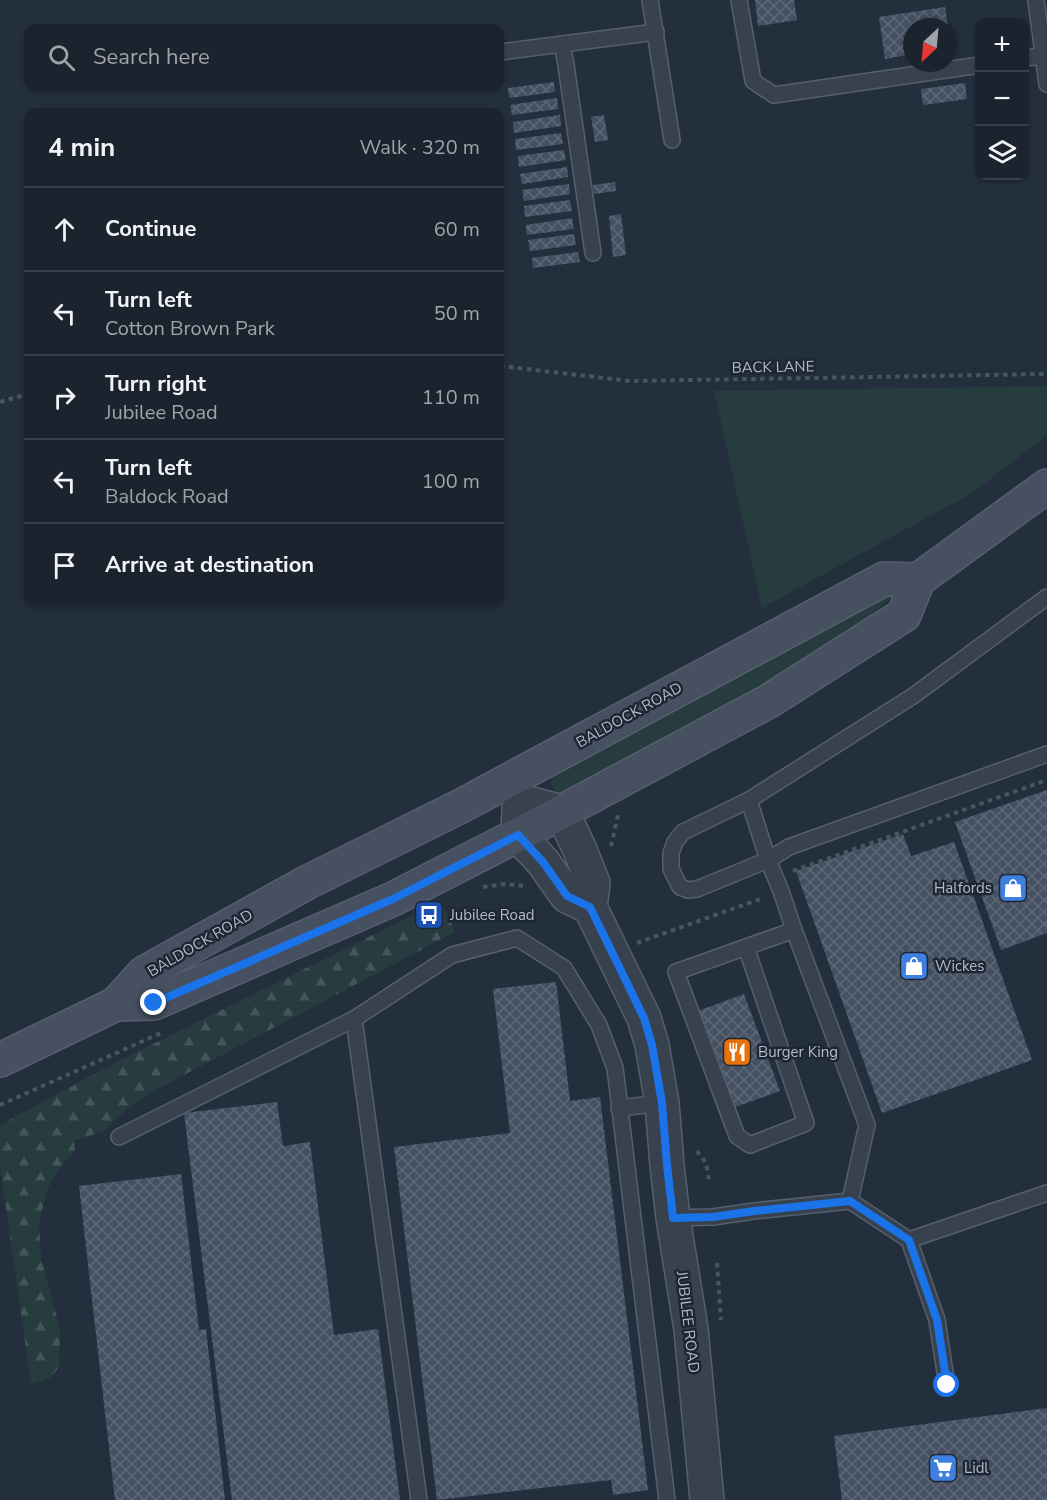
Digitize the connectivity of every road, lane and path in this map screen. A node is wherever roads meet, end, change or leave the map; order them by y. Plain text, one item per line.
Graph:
1 (651, 0) edge
2 (739, 0) edge
3 (1036, 0) edge
4 (656, 32) junction
5 (562, 44) junction
6 (504, 51) edge
7 (1043, 56) junction
8 (1029, 57) edge
9 (975, 66) edge
10 (1047, 84) edge
11 (672, 140) dead end
12 (593, 253) dead end
13 (504, 366) edge
14 (1047, 374) edge
15 (24, 395) edge
16 (0, 402) edge
17 (1047, 486) edge
18 (918, 580) junction
19 (1047, 597) edge
20 (1047, 754) edge
21 (1047, 780) edge
22 (514, 790) junction
23 (749, 800) junction
24 (562, 812) junction
25 (618, 814) dead end
26 (518, 835) junction
27 (611, 848) dead end
28 (768, 860) junction
29 (781, 891) junction
30 (590, 907) junction
31 (794, 930) junction
32 (631, 946) dead end
33 (746, 947) junction
34 (116, 1004) junction
35 (354, 1019) junction
36 (165, 1031) dead end
37 (0, 1060) edge
38 (662, 1103) junction
39 (0, 1105) edge
40 (619, 1108) junction
41 (119, 1137) dead end
42 (1047, 1193) edge
43 (850, 1201) junction
44 (673, 1218) junction
45 (909, 1240) junction
46 (947, 1385) dead end
47 (419, 1500) edge
48 (667, 1500) edge
49 (707, 1500) edge

1 - 4 lane
2 - 9 lane
3 - 7 lane
4 - 5 lane
4 - 11 lane
5 - 6 lane
5 - 12 lane
7 - 8 lane
7 - 10 lane
13 - 14 path, BACK LANE
15 - 16 path
17 - 18 main road
18 - 22 main road, BALDOCK ROAD
18 - 24 main road, BALDOCK ROAD
19 - 23 lane
20 - 28 lane
21 - 29 path
22 - 24 street
22 - 26 street
22 - 34 main road, BALDOCK ROAD
23 - 28 lane
23 - 28 lane
24 - 26 main road, BALDOCK ROAD
24 - 30 street, JUBILEE ROAD
25 - 27 path
26 - 30 street
26 - 34 main road, BALDOCK ROAD
28 - 29 lane
29 - 31 lane
29 - 32 path
30 - 38 street, JUBILEE ROAD
31 - 33 lane
31 - 43 lane
33 - 33 lane
34 - 37 main road
35 - 40 lane
35 - 41 lane
35 - 47 lane
36 - 39 path
38 - 40 lane
38 - 44 street, JUBILEE ROAD
40 - 48 lane
42 - 45 lane
43 - 44 lane
43 - 45 lane
44 - 49 street, JUBILEE ROAD
45 - 46 lane

